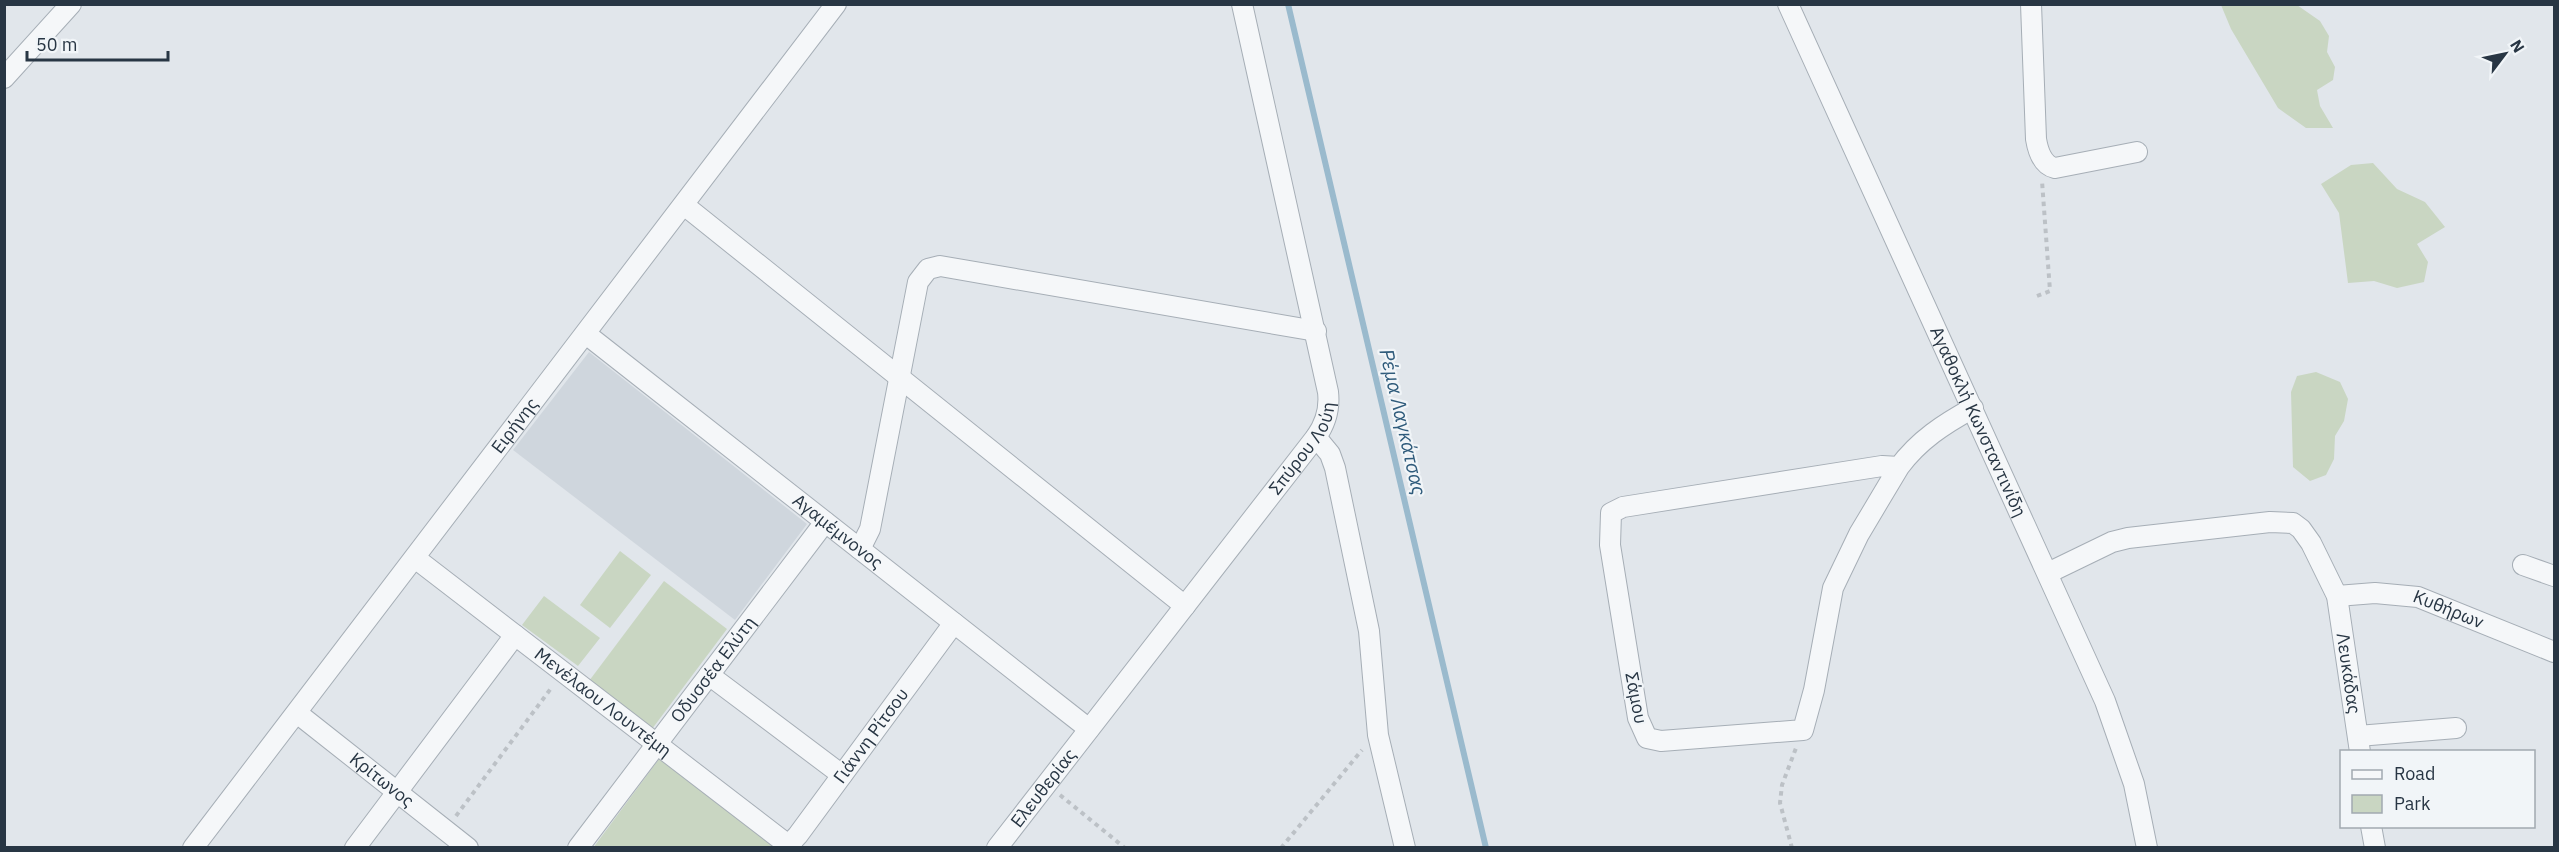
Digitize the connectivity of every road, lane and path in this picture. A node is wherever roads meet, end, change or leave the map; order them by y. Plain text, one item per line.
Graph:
1 (70, 4) edge
2 (836, 4) edge
3 (1242, 4) edge
4 (1788, 4) edge
5 (2031, 4) edge
6 (4, 78) edge
7 (2137, 152) dead end
8 (2046, 163) junction
9 (684, 205) junction
10 (2037, 296) dead end
11 (1316, 331) junction
12 (586, 334) junction
13 (901, 378) junction
14 (1973, 408) junction
15 (1316, 437) junction
16 (1899, 467) junction
17 (825, 522) junction
18 (860, 549) junction
19 (415, 558) junction
20 (2523, 565) dead end
21 (2048, 573) junction
22 (2554, 576) edge
23 (2337, 596) junction
24 (1185, 606) junction
25 (954, 623) junction
26 (515, 635) junction
27 (2554, 652) edge
28 (563, 672) junction
29 (709, 675) junction
30 (297, 712) junction
31 (2456, 728) dead end
32 (1089, 729) junction
33 (1803, 730) junction
34 (1378, 735) junction
35 (657, 744) junction
36 (2359, 744) edge
37 (842, 775) junction
38 (1046, 784) junction
39 (397, 792) junction
40 (2372, 828) edge
41 (446, 830) junction
42 (789, 846) edge
43 (193, 848) edge
44 (355, 848) edge
45 (468, 848) edge
46 (578, 848) edge
47 (997, 848) edge
48 (1125, 848) edge
49 (1281, 848) edge
50 (1405, 848) edge
51 (1792, 848) edge
52 (2147, 848) edge
53 (2375, 848) edge

1 - 6 street
2 - 9 street, Ειρήνης
3 - 11 street, Σπύρου Λούη
4 - 14 street, Αγαθοκλή Κωνσταντινίδη
5 - 8 street
7 - 8 street
8 - 10 path
9 - 12 street, Ειρήνης
9 - 13 street
11 - 13 street
11 - 15 street, Σπύρου Λούη
12 - 17 street, Αγαμέμνονoς
12 - 19 street, Ειρήνης
13 - 18 street
13 - 24 street
14 - 16 street
14 - 21 street, Αγαθοκλή Κωνσταντινίδη
15 - 24 street, Σπύρου Λούη
15 - 34 street
16 - 33 street
16 - 33 street, Σάμου
17 - 18 street, Αγαμέμνονoς
17 - 29 street, Οδυσσέα Ελύτη
18 - 25 street, Αγαμέμνονoς
19 - 26 street, Μενέλαου Λουντέμη
19 - 30 street, Ειρήνης
20 - 22 street
21 - 23 street, Λευκάδας
21 - 52 street, Αγαθοκλή Κωνσταντινίδη
23 - 27 street, Κυθήρων
23 - 36 street, Λευκάδας
24 - 32 street, Σπύρου Λούη
25 - 32 street, Αγαμέμνονoς
25 - 37 street, Γιάννη Ρίτσου
26 - 28 street, Μενέλαου Λουντέμη
26 - 39 street
28 - 35 street, Μενέλαου Λουντέμη
28 - 41 path
29 - 35 street, Οδυσσέα Ελύτη
29 - 37 street
30 - 39 street, Κρίτωνος
30 - 43 street, Ειρήνης
31 - 36 street
32 - 38 street, Ελευθερίας
33 - 51 path
34 - 49 path
34 - 50 street
35 - 42 street, Μενέλαου Λουντέμη
35 - 46 street, Οδυσσέα Ελύτη
37 - 42 street, Γιάννη Ρίτσου
38 - 47 street, Ελευθερίας
38 - 48 path
39 - 41 street, Κρίτωνος
39 - 44 street
40 - 53 street
41 - 45 street, Κρίτωνος

